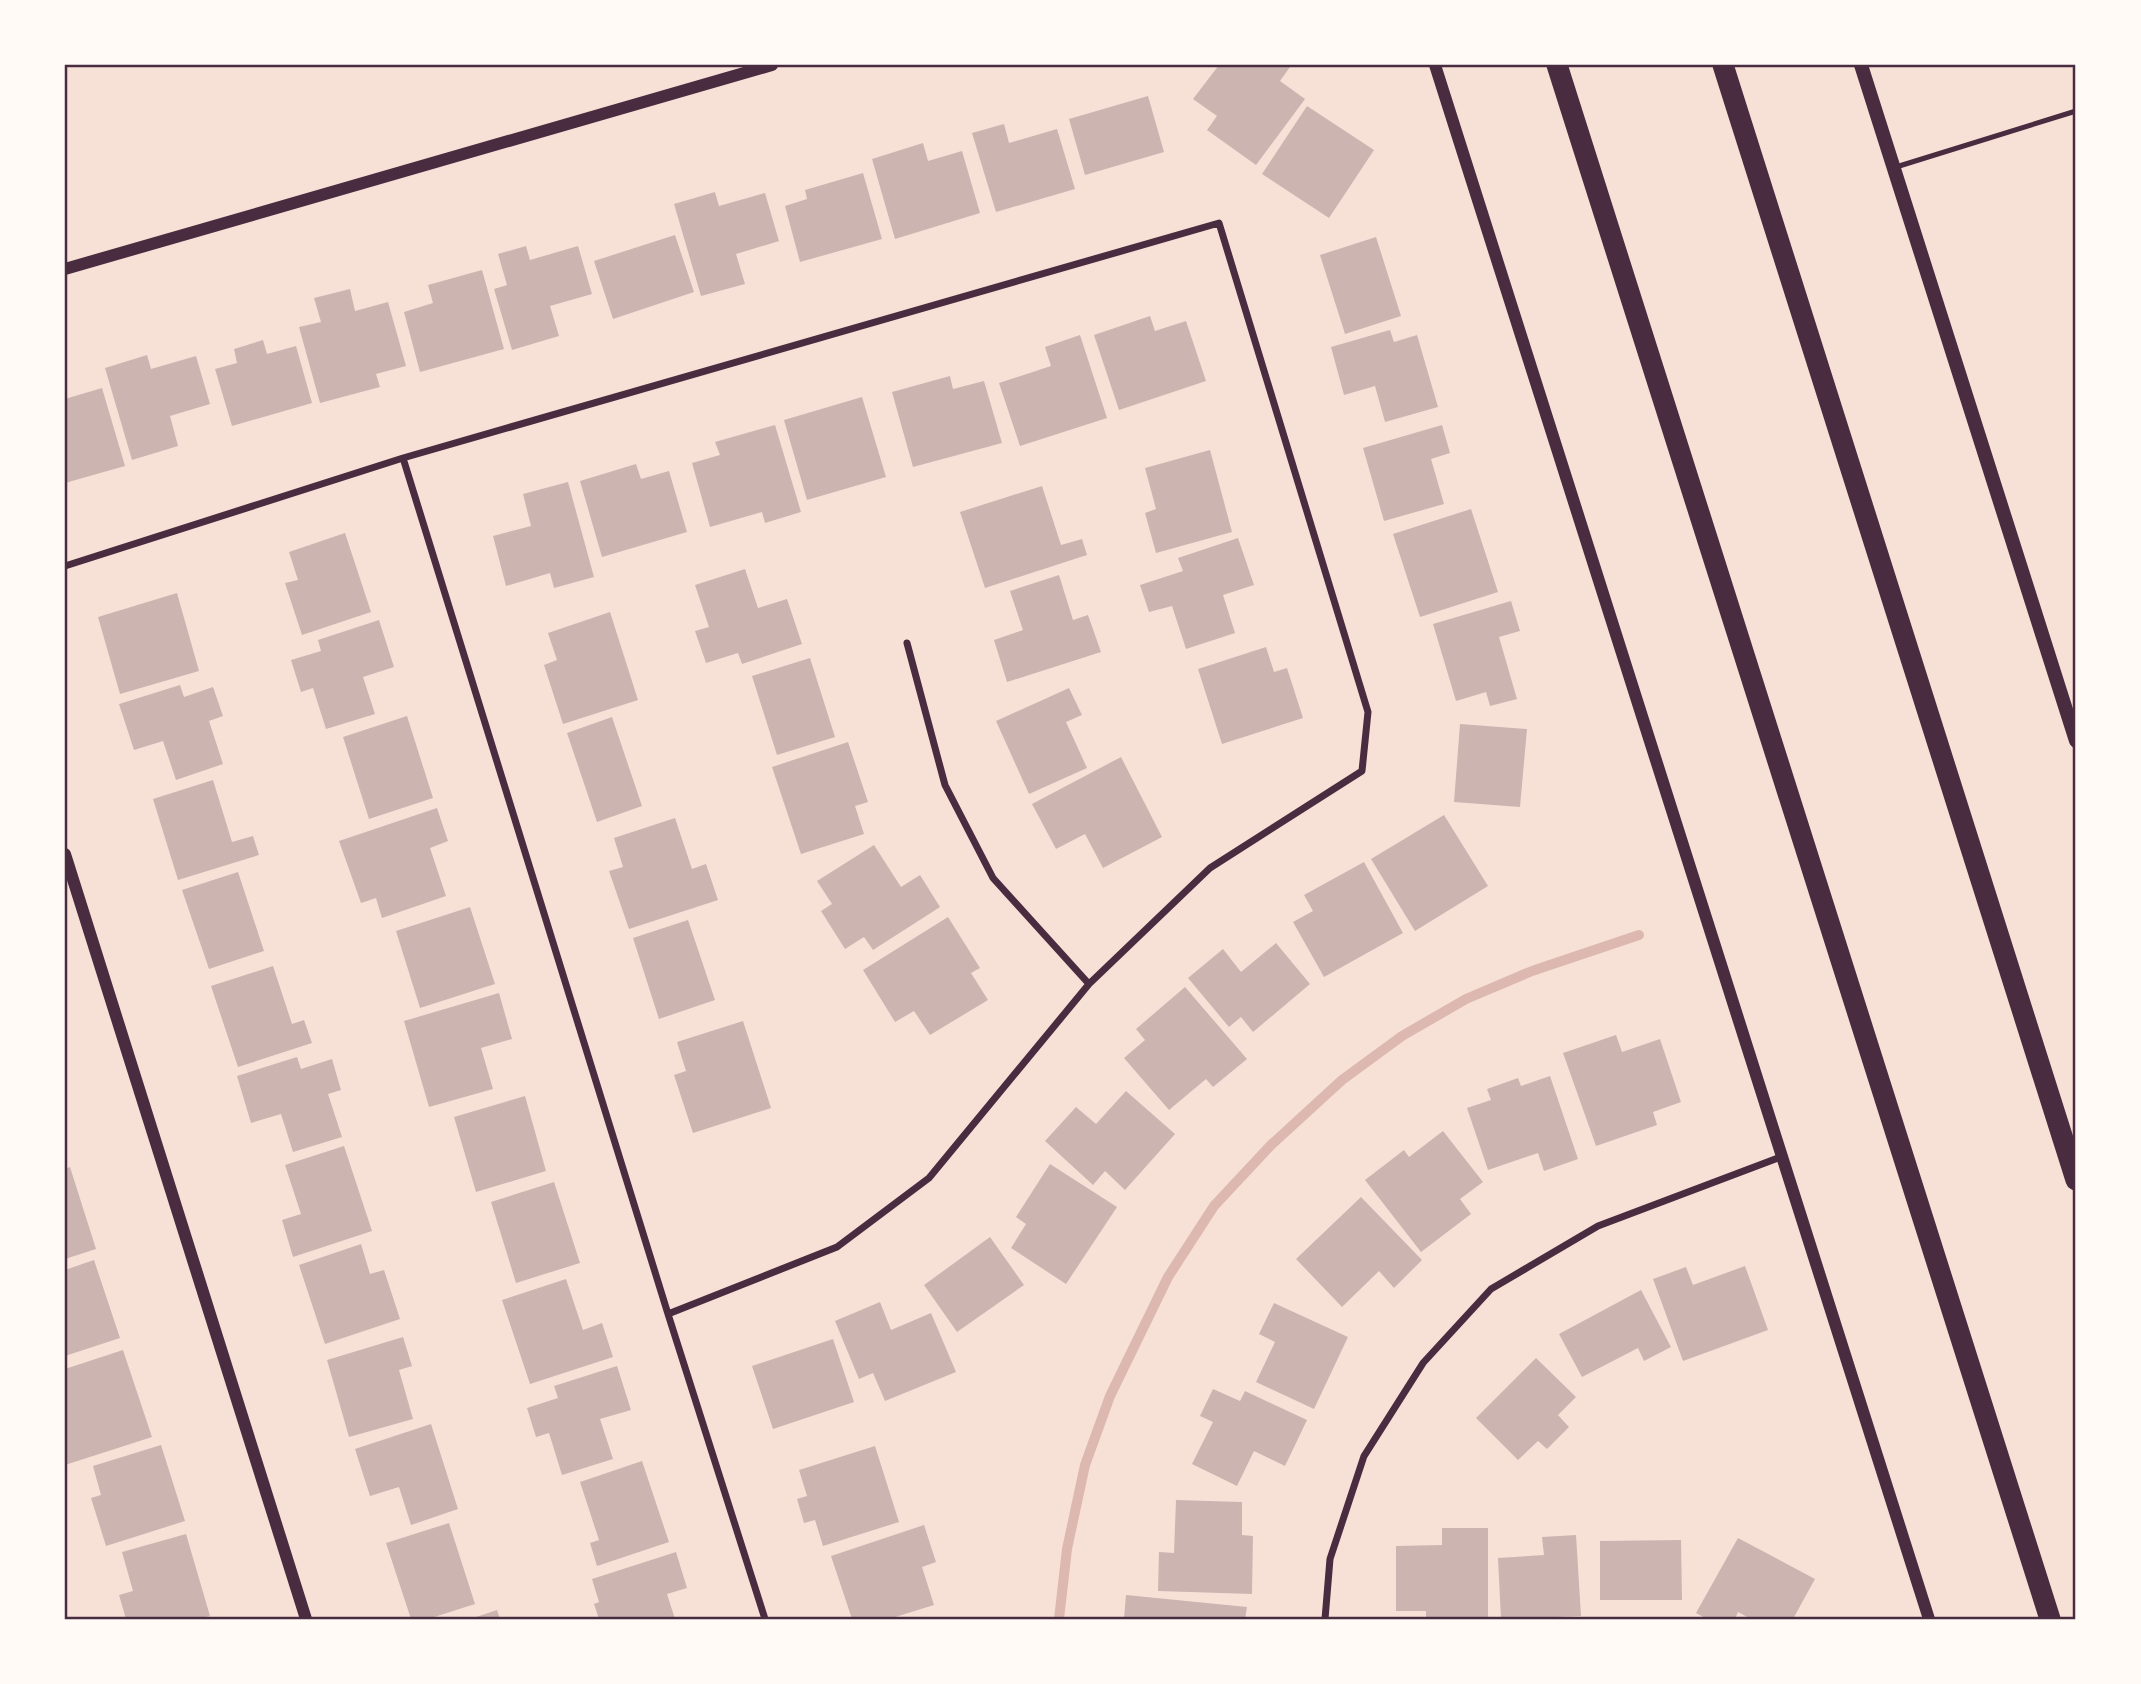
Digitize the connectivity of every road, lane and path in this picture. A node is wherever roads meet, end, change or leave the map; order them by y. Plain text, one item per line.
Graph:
1 (772, 65) edge
2 (1435, 65) edge
3 (1557, 65) edge
4 (1723, 65) edge
5 (1861, 65) edge
6 (2076, 111) edge
7 (1894, 168) junction
8 (65, 268) edge
9 (402, 458) junction
10 (65, 566) edge
11 (907, 643) dead end
12 (2076, 741) edge
13 (65, 854) edge
14 (1089, 984) junction
15 (1783, 1156) junction
16 (2076, 1180) edge
17 (668, 1314) junction
18 (306, 1619) edge
19 (765, 1619) edge
20 (1325, 1619) edge
21 (1930, 1619) edge
22 (2050, 1619) edge

1 - 8 street
2 - 15 street
3 - 22 highway
4 - 16 highway
5 - 7 main road
6 - 7 lane
7 - 12 main road
9 - 10 street
9 - 14 street
9 - 17 street
11 - 14 street
13 - 18 street
14 - 17 street
15 - 20 street
15 - 21 street
17 - 19 street

